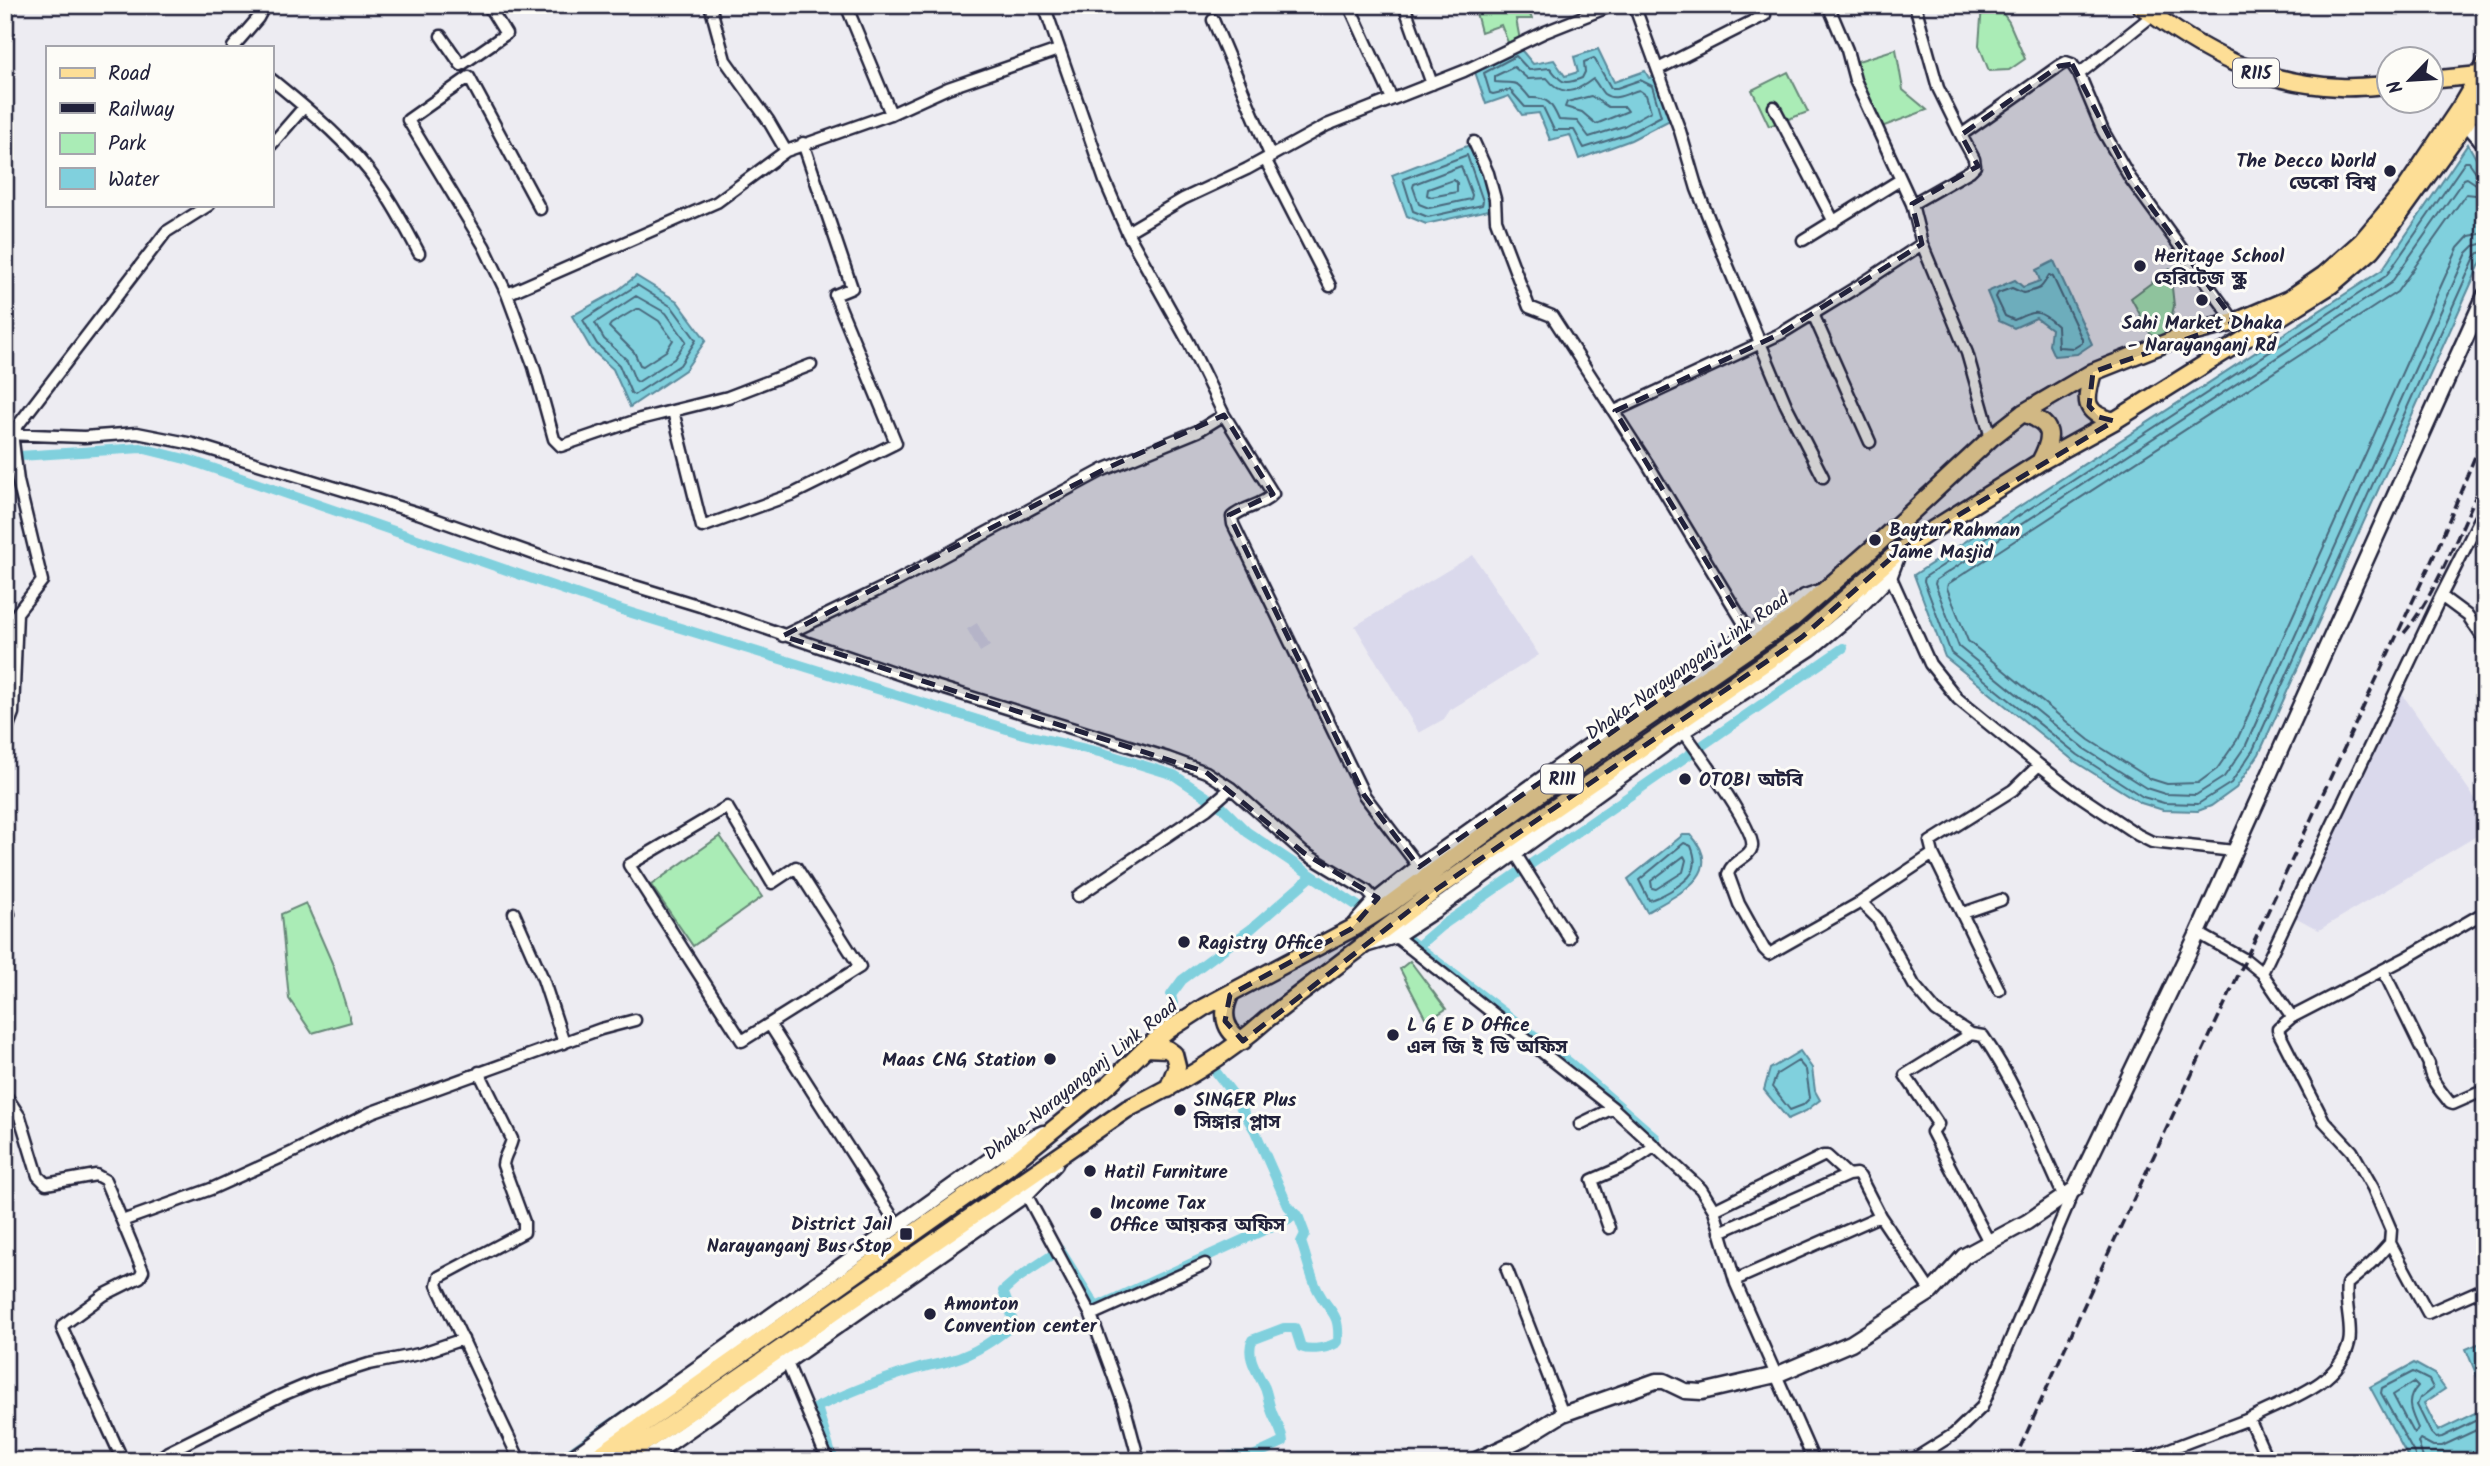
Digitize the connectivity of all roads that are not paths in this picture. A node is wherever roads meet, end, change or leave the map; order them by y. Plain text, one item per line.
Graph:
1 (9, 5) edge
2 (265, 5) edge
3 (488, 5) edge
4 (710, 5) edge
5 (846, 5) edge
6 (1044, 5) edge
7 (1349, 5) edge
8 (1404, 5) edge
9 (1613, 5) edge
10 (1634, 5) edge
11 (1828, 5) edge
12 (1915, 5) edge
13 (2147, 10) edge
14 (5, 12) edge
15 (1765, 15) dead end
16 (1213, 20) dead end
17 (441, 36) dead end
18 (234, 46) edge
19 (1058, 50) junction
20 (1658, 69) junction
21 (2079, 74) junction
22 (2483, 76) edge
23 (2444, 79) edge
24 (273, 81) edge
25 (1432, 84) junction
26 (2374, 86) edge
27 (1392, 99) junction
28 (304, 107) junction
29 (1774, 107) dead end
30 (891, 114) junction
31 (2466, 122) junction
32 (1961, 135) junction
33 (1474, 142) dead end
34 (273, 143) edge
35 (803, 143) junction
36 (2485, 144) edge
37 (786, 151) junction
38 (1268, 158) junction
39 (1900, 180) junction
40 (1912, 204) junction
41 (207, 206) edge
42 (540, 209) dead end
43 (1834, 222) junction
44 (1127, 232) junction
45 (1803, 240) dead end
46 (1922, 244) junction
47 (419, 253) dead end
48 (1330, 286) dead end
49 (507, 294) junction
50 (2485, 295) edge
51 (1813, 314) junction
52 (2235, 321) junction
53 (1759, 343) junction
54 (811, 365) dead end
55 (2092, 372) junction
56 (673, 411) junction
57 (1615, 411) junction
58 (2024, 413) junction
59 (1224, 415) junction
60 (2114, 421) junction
61 (9, 434) edge
62 (1991, 438) junction
63 (1870, 442) dead end
64 (2040, 462) junction
65 (1823, 477) dead end
66 (2485, 509) edge
67 (1899, 551) junction
68 (1889, 575) junction
69 (1827, 589) junction
70 (2441, 596) junction
71 (1751, 635) junction
72 (783, 636) junction
73 (2485, 640) edge
74 (5, 734) edge
75 (1687, 736) junction
76 (2039, 765) junction
77 (1230, 789) junction
78 (2234, 850) junction
79 (1933, 854) junction
80 (1517, 856) junction
81 (1419, 867) junction
82 (1078, 896) dead end
83 (2001, 900) dead end
84 (1376, 901) junction
85 (1861, 902) junction
86 (5, 903) edge
87 (2485, 912) edge
88 (514, 914) dead end
89 (1963, 914) junction
90 (5, 916) edge
91 (1351, 929) junction
92 (2198, 933) junction
93 (1395, 936) junction
94 (1569, 938) dead end
95 (1360, 946) junction
96 (2383, 970) junction
97 (2262, 973) junction
98 (1999, 990) dead end
99 (1230, 995) junction
100 (2292, 1017) junction
101 (635, 1020) dead end
102 (770, 1025) junction
103 (1971, 1034) junction
104 (1243, 1041) junction
105 (564, 1043) junction
106 (1146, 1048) junction
107 (478, 1072) junction
108 (1168, 1089) junction
109 (2485, 1090) edge
110 (5, 1096) edge
111 (1613, 1108) junction
112 (1580, 1124) dead end
113 (1054, 1128) junction
114 (1655, 1146) junction
115 (1068, 1150) junction
116 (1848, 1175) junction
117 (2077, 1185) junction
118 (1026, 1194) junction
119 (2064, 1197) junction
120 (1714, 1210) junction
121 (1880, 1216) junction
122 (122, 1221) junction
123 (898, 1226) junction
124 (1609, 1228) dead end
125 (1720, 1232) junction
126 (1989, 1242) junction
127 (2390, 1243) junction
128 (1205, 1264) dead end
129 (1507, 1270) dead end
130 (1735, 1280) junction
131 (2485, 1288) edge
132 (1931, 1292) junction
133 (1091, 1315) junction
134 (463, 1339) junction
135 (784, 1355) junction
136 (1776, 1375) junction
137 (1563, 1414) junction
138 (2249, 1419) junction
139 (119, 1461) edge
140 (156, 1461) edge
141 (520, 1461) edge
142 (568, 1461) edge
143 (591, 1461) edge
144 (618, 1461) edge
145 (644, 1461) edge
146 (828, 1461) edge
147 (1139, 1461) edge
148 (1474, 1461) edge
149 (1814, 1461) edge
150 (1911, 1461) edge
151 (2137, 1461) edge
152 (2268, 1461) edge

1 - 14 street
2 - 18 street
3 - 17 street
4 - 37 street
5 - 30 street
6 - 19 street
7 - 27 street
8 - 25 street
9 - 25 street
10 - 20 street
11 - 39 street
12 - 32 street
13 - 21 street
13 - 26 main road, R115
15 - 20 street
16 - 38 street
19 - 30 street
19 - 44 street
20 - 53 street
21 - 32 street
21 - 52 street
22 - 23 main road
22 - 31 main road, Dhaka-Narayanganj Link Road / R111
22 - 52 main road, Dhaka-Narayanganj Link Road / R111
24 - 28 street
25 - 27 street
27 - 38 street
28 - 34 street
28 - 47 street
29 - 43 street
30 - 35 street
31 - 36 street
31 - 60 main road, Dhaka-Narayanganj Link Road / R111
32 - 40 street
33 - 57 street
35 - 37 street
35 - 56 street
37 - 49 street
38 - 44 street
38 - 48 street
39 - 40 street
39 - 43 street
40 - 46 street
41 - 61 street
42 - 49 street
43 - 45 street
44 - 59 street
46 - 51 street
46 - 62 street
49 - 56 street
50 - 78 street
51 - 53 street
51 - 63 street
52 - 55 main road, Dhaka-Narayanganj Link Road / R111
53 - 57 street
53 - 65 street
54 - 56 street
55 - 58 main road, Dhaka-Narayanganj Link Road / R111
55 - 60 main road
57 - 71 street
58 - 62 main road, Dhaka-Narayanganj Link Road / R111
58 - 64 main road
59 - 72 street
59 - 81 street
60 - 64 main road, Dhaka-Narayanganj Link Road / R111
61 - 72 street
61 - 74 street
62 - 69 main road, Dhaka-Narayanganj Link Road / R111
64 - 67 main road, Dhaka-Narayanganj Link Road / R111
66 - 70 street
67 - 68 street
67 - 95 main road, Dhaka-Narayanganj Link Road / R111
68 - 75 street
68 - 76 street
69 - 71 street
69 - 91 main road, Dhaka-Narayanganj Link Road / R111
70 - 73 street
70 - 97 street
71 - 81 street
72 - 77 street
75 - 80 street
75 - 85 street
76 - 78 street
76 - 79 street
77 - 82 street
77 - 84 street
78 - 92 street
79 - 85 street
79 - 89 street
80 - 93 street
80 - 94 street
81 - 84 street
83 - 89 street
84 - 91 street
85 - 103 street
86 - 90 street
87 - 96 street
88 - 105 street
89 - 98 street
91 - 99 main road, Dhaka-Narayanganj Link Road / R111
92 - 97 street
92 - 117 street
93 - 95 street
93 - 111 street
95 - 104 main road, Dhaka-Narayanganj Link Road / R111
96 - 100 street
96 - 109 street
97 - 100 street
99 - 104 main road
99 - 106 main road, Dhaka-Narayanganj Link Road / R111
100 - 127 street
101 - 105 street
102 - 102 street
102 - 123 street
103 - 119 street
103 - 126 street
104 - 108 main road, Dhaka-Narayanganj Link Road / R111
105 - 107 street
106 - 108 main road
106 - 113 main road, Dhaka-Narayanganj Link Road / R111
107 - 122 street
107 - 134 street
108 - 115 main road, Dhaka-Narayanganj Link Road / R111
110 - 122 street
111 - 112 street
111 - 114 street
113 - 123 street
113 - 143 main road, Dhaka-Narayanganj Link Road / R111
114 - 120 street
114 - 124 street
115 - 118 street
115 - 135 main road, Dhaka-Narayanganj Link Road / R111
116 - 120 street
116 - 121 street
116 - 125 street
117 - 119 street
117 - 150 street
118 - 133 street
118 - 135 street
119 - 126 street
120 - 125 street
121 - 130 street
121 - 132 street
122 - 139 street
123 - 142 street
125 - 130 street
126 - 132 street
127 - 131 street
127 - 138 street
128 - 133 street
129 - 137 street
130 - 136 street
132 - 136 street
133 - 147 street
134 - 140 street
134 - 141 street
135 - 144 main road, Dhaka-Narayanganj Link Road / R111
135 - 145 street
135 - 146 street
136 - 137 street
136 - 149 street
137 - 148 street
138 - 151 street
138 - 152 street

